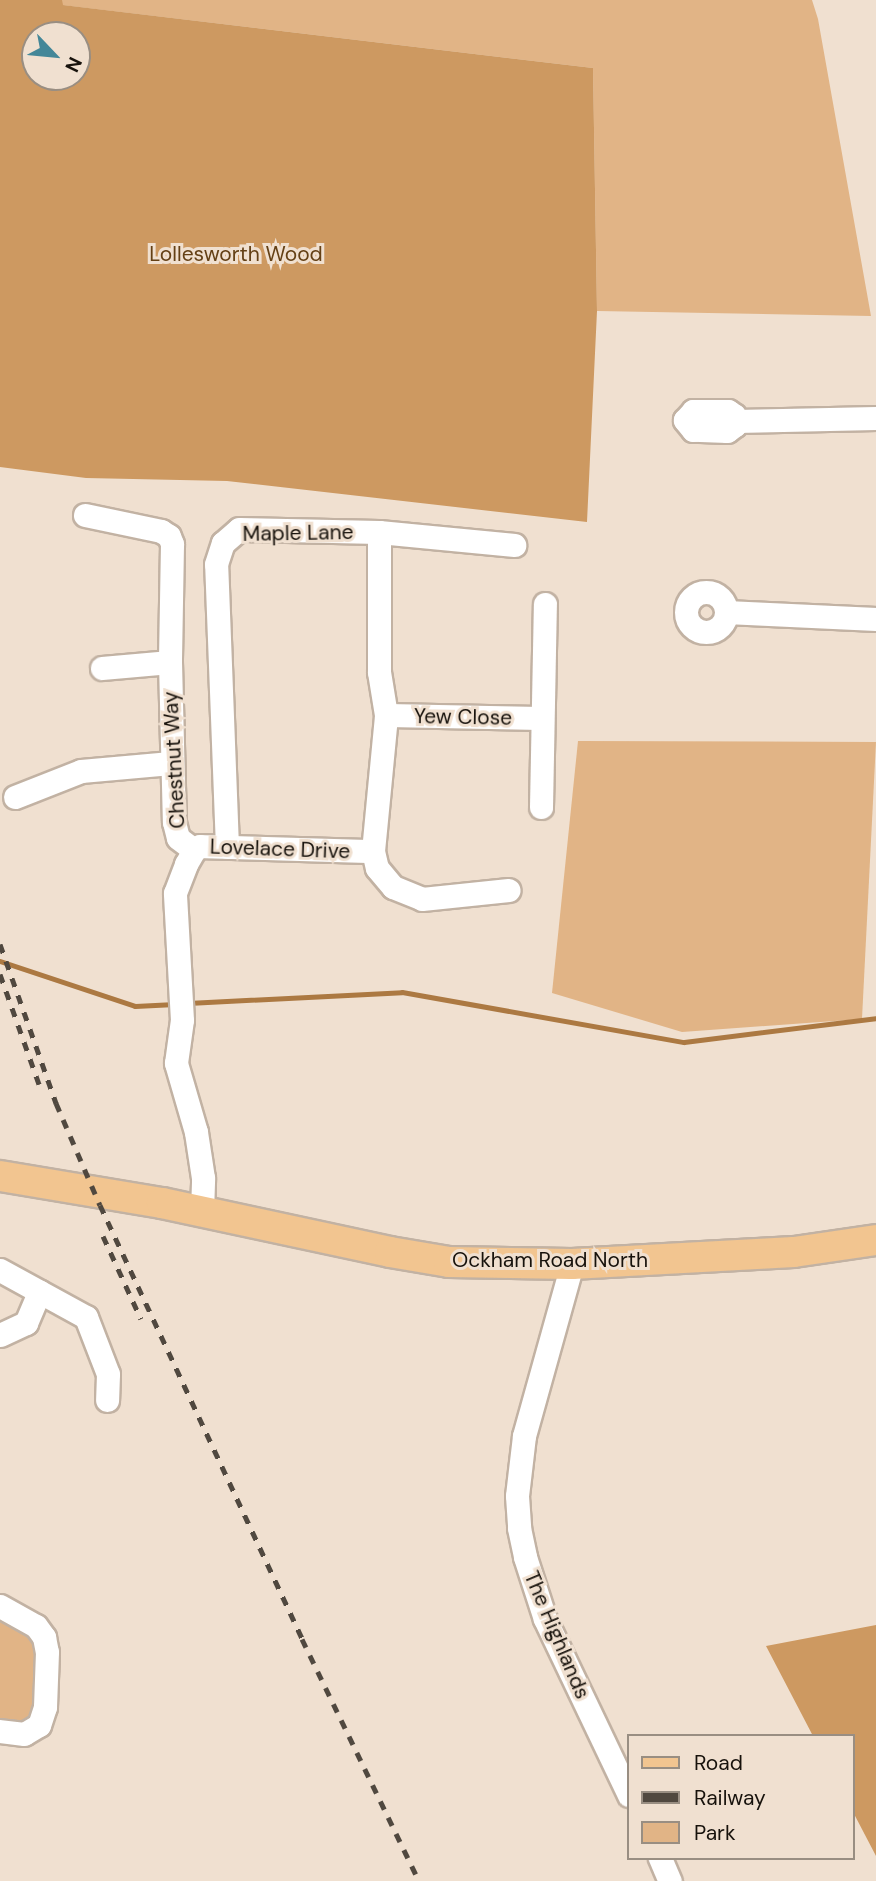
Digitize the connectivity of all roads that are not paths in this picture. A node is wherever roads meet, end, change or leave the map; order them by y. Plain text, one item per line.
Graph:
1 (876, 418) edge
2 (736, 421) dead end
3 (85, 515) dead end
4 (379, 532) junction
5 (514, 545) dead end
6 (545, 604) dead end
7 (726, 612) dead end
8 (876, 620) edge
9 (170, 662) junction
10 (102, 668) dead end
11 (386, 715) junction
12 (541, 718) junction
13 (171, 763) junction
14 (15, 797) dead end
15 (541, 807) dead end
16 (227, 847) junction
17 (194, 850) junction
18 (373, 851) junction
19 (509, 890) dead end
20 (0, 1176) edge
21 (202, 1211) junction
22 (876, 1240) edge
23 (572, 1264) junction
24 (0, 1270) edge
25 (39, 1292) junction
26 (0, 1335) edge
27 (107, 1400) dead end
28 (0, 1606) edge
29 (0, 1731) edge
30 (628, 1793) edge
31 (661, 1860) edge
32 (670, 1881) edge

1 - 2 street
3 - 9 street, Chestnut Way
4 - 5 street, Maple Lane
4 - 11 street, Lovelace Drive
4 - 16 street, Maple Lane
6 - 12 street, Yew Close
7 - 8 street
9 - 10 street, Chestnut Way
9 - 13 street, Chestnut Way
11 - 12 street, Yew Close
11 - 18 street, Lovelace Drive
12 - 15 street, Yew Close
13 - 14 street
13 - 17 street, Chestnut Way
16 - 17 street, Lovelace Drive
16 - 18 street, Lovelace Drive
17 - 21 street, Lovelace Drive
18 - 19 street
20 - 21 main road, Ockham Road North
21 - 23 main road, Ockham Road North
22 - 23 main road, Ockham Road North
23 - 30 street, The Highlands
24 - 25 street
25 - 26 street
25 - 27 street
28 - 29 street
31 - 32 street

